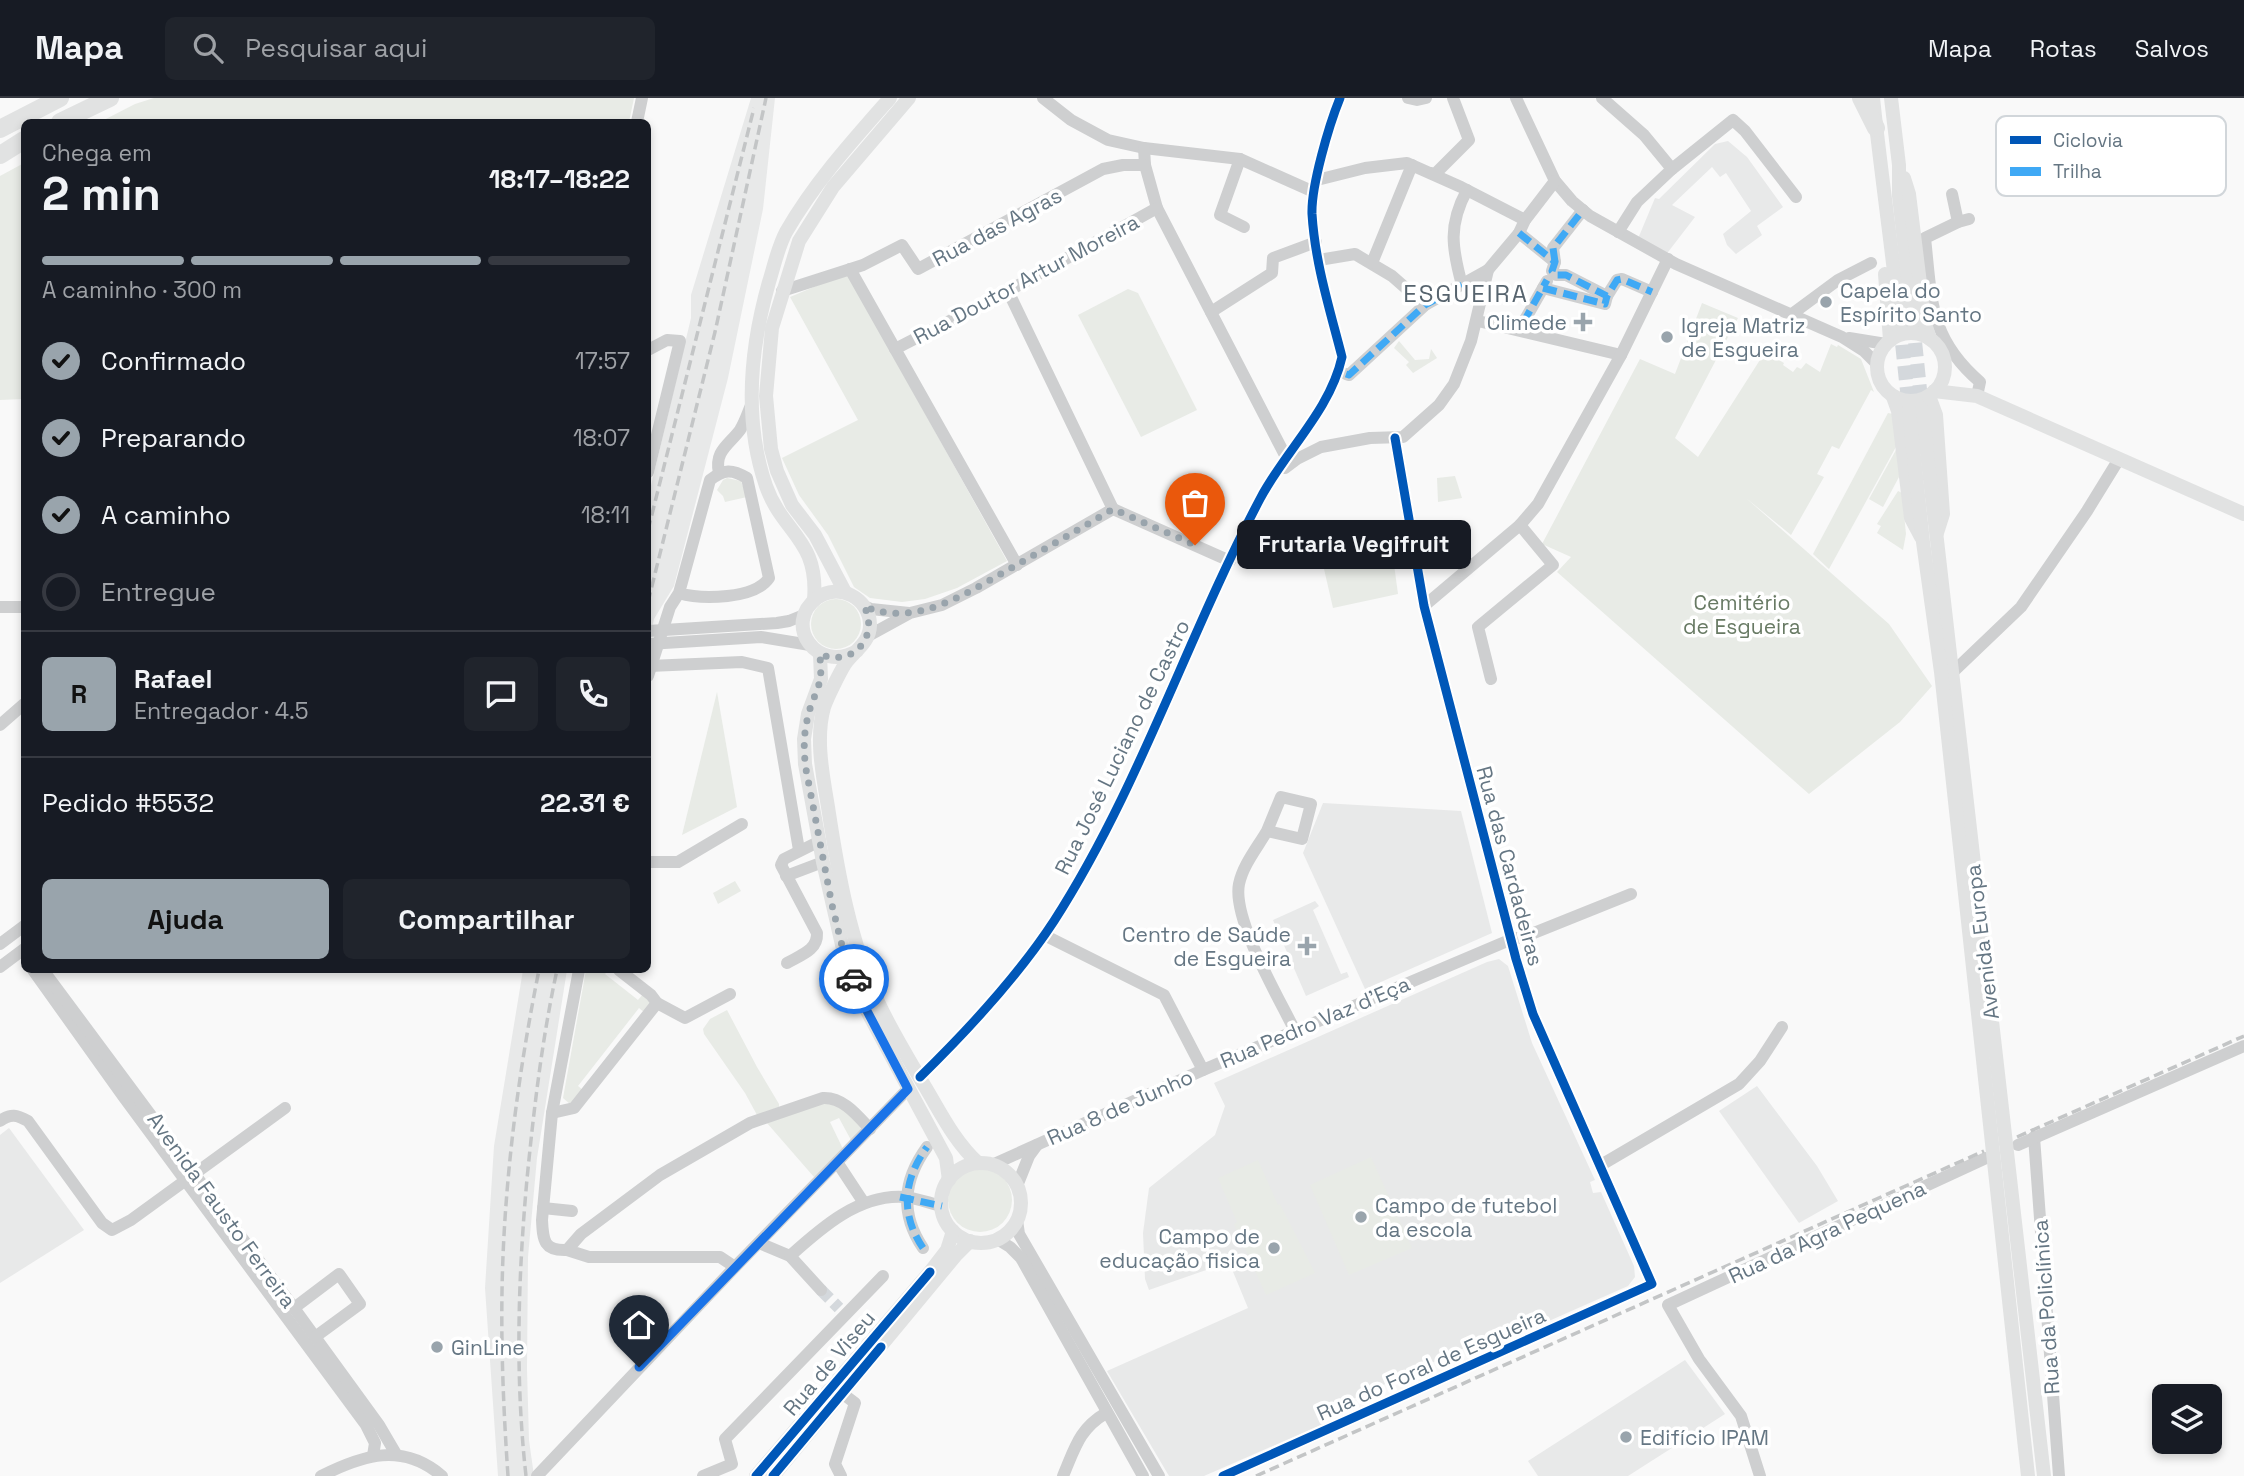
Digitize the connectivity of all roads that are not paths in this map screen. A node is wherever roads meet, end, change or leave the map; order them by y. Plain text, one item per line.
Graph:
1 (60, 98) edge
2 (110, 98) edge
3 (642, 98) edge
4 (1044, 98) edge
5 (1340, 98) edge
6 (1408, 98) edge
7 (1426, 98) edge
8 (1453, 98) edge
9 (1516, 98) edge
10 (1602, 98) edge
11 (1861, 98) edge
12 (1873, 98) edge
13 (1891, 98) edge
14 (898, 100) edge
15 (66, 119) edge
16 (638, 119) edge
17 (1876, 128) junction
18 (0, 130) edge
19 (21, 142) edge
20 (1144, 148) junction
21 (0, 155) edge
22 (1240, 159) junction
23 (1145, 165) junction
24 (1412, 165) junction
25 (1899, 165) junction
26 (1672, 169) junction
27 (1431, 173) junction
28 (1555, 181) junction
29 (1315, 186) junction
30 (1467, 190) junction
31 (1952, 194) dead end
32 (1796, 197) dead end
33 (1157, 208) junction
34 (1583, 210) junction
35 (1525, 220) junction
36 (1244, 227) dead end
37 (1618, 232) junction
38 (1519, 233) junction
39 (1316, 242) junction
40 (1668, 259) junction
41 (1319, 260) junction
42 (1373, 263) junction
43 (1871, 263) dead end
44 (1553, 267) junction
45 (850, 268) junction
46 (1488, 270) junction
47 (1462, 285) junction
48 (1543, 288) junction
49 (782, 291) junction
50 (1008, 291) junction
51 (1652, 292) junction
52 (1601, 296) junction
53 (1424, 305) junction
54 (1211, 312) junction
55 (1792, 314) junction
56 (1478, 321) junction
57 (1900, 321) junction
58 (1523, 323) dead end
59 (1842, 337) junction
60 (1930, 339) junction
61 (1868, 341) junction
62 (1888, 342) junction
63 (651, 348) edge
64 (895, 349) junction
65 (1621, 355) junction
66 (1877, 363) junction
67 (1945, 369) junction
68 (1346, 374) dead end
69 (1932, 393) junction
70 (1967, 395) junction
71 (1893, 397) junction
72 (752, 403) junction
73 (1922, 411) junction
74 (1303, 436) junction
75 (1395, 438) junction
76 (1312, 452) junction
77 (1287, 458) junction
78 (2119, 459) junction
79 (651, 460) edge
80 (719, 473) junction
81 (747, 478) junction
82 (1274, 478) junction
83 (767, 489) junction
84 (1113, 509) junction
85 (2244, 514) edge
86 (1520, 524) junction
87 (1923, 541) junction
88 (1230, 561) junction
89 (1017, 565) junction
90 (845, 592) junction
91 (679, 593) junction
92 (814, 600) junction
93 (864, 606) junction
94 (1424, 606) junction
95 (0, 607) edge
96 (21, 607) edge
97 (910, 613) junction
98 (804, 615) junction
99 (651, 631) edge
100 (868, 636) junction
101 (651, 644) edge
102 (815, 650) junction
103 (857, 651) junction
104 (651, 662) edge
105 (651, 671) edge
106 (1952, 673) junction
107 (1491, 679) dead end
108 (21, 707) edge
109 (0, 725) edge
110 (742, 824) dead end
111 (1267, 831) dead end
112 (820, 841) junction
113 (799, 850) junction
114 (651, 862) edge
115 (823, 862) junction
116 (786, 876) junction
117 (1630, 894) dead end
118 (21, 928) edge
119 (12, 935) junction
120 (1044, 935) junction
121 (1513, 939) junction
122 (0, 944) edge
123 (21, 947) edge
124 (21, 953) edge
125 (787, 963) dead end
126 (0, 967) edge
127 (35, 973) edge
128 (45, 973) edge
129 (578, 973) edge
130 (623, 973) edge
131 (730, 994) dead end
132 (657, 1003) junction
133 (1782, 1027) dead end
134 (1295, 1031) junction
135 (2244, 1046) edge
136 (1203, 1070) junction
137 (920, 1077) junction
138 (908, 1089) junction
139 (285, 1108) dead end
140 (552, 1113) junction
141 (0, 1121) edge
142 (870, 1129) junction
143 (2034, 1137) junction
144 (1037, 1145) junction
145 (2018, 1145) dead end
146 (927, 1147) dead end
147 (1986, 1158) dead end
148 (837, 1162) junction
149 (985, 1164) junction
150 (1601, 1165) junction
151 (190, 1177) junction
152 (949, 1180) junction
153 (1017, 1186) junction
154 (907, 1197) junction
155 (864, 1203) junction
156 (942, 1206) junction
157 (543, 1208) junction
158 (572, 1211) dead end
159 (1017, 1220) junction
160 (953, 1231) junction
161 (998, 1239) junction
162 (970, 1241) junction
163 (759, 1243) junction
164 (923, 1248) dead end
165 (567, 1250) junction
166 (790, 1256) junction
167 (735, 1267) junction
168 (883, 1276) dead end
169 (1652, 1284) joint
170 (821, 1290) tunnel mouth
171 (294, 1308) junction
172 (314, 1337) junction
173 (843, 1394) junction
174 (1106, 1413) junction
175 (396, 1454) junction
176 (373, 1456) junction
177 (321, 1476) edge
178 (442, 1476) edge
179 (537, 1476) edge
180 (702, 1476) edge
181 (755, 1476) edge
182 (773, 1476) edge
183 (841, 1476) edge
184 (1063, 1476) edge
185 (1143, 1476) edge
186 (1159, 1476) edge
187 (1223, 1476) edge
188 (1759, 1476) edge
189 (2028, 1476) edge
190 (2044, 1476) edge
191 (2059, 1476) edge

1 - 18 highway
2 - 15 highway
3 - 16 street
4 - 20 street
5 - 29 street, Rua José Luciano de Castro
6 - 7 street
8 - 27 street
9 - 28 street
10 - 26 street
11 - 17 highway
12 - 17 main road
13 - 25 main road
14 - 49 main road
14 - 72 main road
17 - 57 main road
19 - 21 highway
20 - 22 street
20 - 23 street
22 - 29 street
22 - 36 street
23 - 33 street
23 - 45 street, Rua das Agras
24 - 27 street
24 - 29 street
24 - 42 street
25 - 57 main road
25 - 60 main road
26 - 32 street
26 - 37 street
27 - 30 street
28 - 34 street
28 - 35 street
29 - 39 street, Rua José Luciano de Castro
30 - 35 street
30 - 47 street
31 - 70 street
33 - 50 street, Rua Doutor Artur Moreira
33 - 54 street
34 - 37 street
34 - 44 street
35 - 38 street
37 - 40 street
38 - 44 street
38 - 46 street
39 - 41 street, Rua José Luciano de Castro
39 - 54 street
40 - 51 street
40 - 55 street
41 - 42 street
41 - 74 street, Rua José Luciano de Castro
42 - 53 street
43 - 55 street
44 - 48 street
44 - 52 street
45 - 49 street, Rua das Agras
45 - 64 street
46 - 47 street
46 - 56 street
47 - 53 street
48 - 52 street
48 - 58 street
49 - 90 main road
50 - 64 street, Rua Doutor Artur Moreira
50 - 84 street
51 - 52 street
51 - 65 street
53 - 68 street
54 - 77 street
55 - 59 street
56 - 65 street
56 - 75 street
57 - 61 street
57 - 62 main road
59 - 61 street
59 - 66 street
60 - 62 main road
60 - 67 main road
61 - 62 street
62 - 66 main road
63 - 79 street
64 - 89 street
65 - 86 street
66 - 71 main road
67 - 69 main road
67 - 70 main road
69 - 70 main road
69 - 71 main road
69 - 73 main road
70 - 73 main road
70 - 78 main road
71 - 87 main road
72 - 80 street
72 - 83 main road
73 - 87 main road, Avenida Europa
73 - 106 main road, Avenida Europa
74 - 76 street
74 - 77 street, Rua José Luciano de Castro
75 - 76 street
75 - 94 street, Rua das Cardadeiras
76 - 82 street
77 - 82 street, Rua José Luciano de Castro
78 - 85 main road
78 - 106 street
80 - 81 street
80 - 91 street
81 - 83 street
81 - 91 street
82 - 88 street, Rua José Luciano de Castro
83 - 92 main road
84 - 88 street
84 - 89 street
86 - 94 street
86 - 107 street
87 - 189 main road, Avenida Europa
88 - 120 street, Rua José Luciano de Castro
89 - 97 street
90 - 92 main road
90 - 93 main road
91 - 104 street
92 - 98 main road
93 - 97 street
93 - 100 main road
94 - 121 street, Rua das Cardadeiras
95 - 96 street
97 - 100 street
98 - 99 street
98 - 102 main road
100 - 103 main road
101 - 102 street
102 - 103 main road
102 - 112 main road
103 - 137 main road
105 - 113 street
106 - 190 main road, Avenida Europa
108 - 109 street
110 - 114 street
111 - 134 street
112 - 113 street
112 - 115 main road
113 - 116 street
115 - 116 street
115 - 138 main road
116 - 125 street
117 - 121 street, Rua Pedro Vaz d'Eça
118 - 119 street
119 - 122 street
119 - 123 street
120 - 136 street, Rua Pedro Vaz d'Eça
120 - 137 street, Rua José Luciano de Castro
121 - 134 street, Rua Pedro Vaz d'Eça
121 - 150 street, Rua das Cardadeiras
124 - 126 street
127 - 151 street, Avenida Fausto Ferreira
128 - 151 street, Avenida Fausto Ferreira
129 - 140 street
130 - 132 street
131 - 132 street
132 - 140 street
133 - 150 street
134 - 136 street, Rua Pedro Vaz d'Eça
135 - 143 street
136 - 144 street, Rua 8 de Junho
137 - 149 main road
138 - 142 street
138 - 152 main road
139 - 151 street
140 - 157 street
141 - 151 street
142 - 148 street
142 - 165 street
143 - 145 street
143 - 191 street, Rua da Policlínica
144 - 149 street, Rua 8 de Junho
144 - 153 street, Rua 8 de Junho
146 - 154 street
147 - 188 street, Rua da Agra Pequena
148 - 155 street
148 - 163 street
149 - 152 main road
149 - 153 main road
150 - 169 street, Rua das Cardadeiras
151 - 171 street, Avenida Fausto Ferreira
151 - 176 street, Avenida Fausto Ferreira
152 - 156 main road
153 - 159 main road
154 - 155 street
154 - 156 street
154 - 164 street
155 - 166 street
156 - 160 main road
157 - 158 street
157 - 165 street
159 - 161 main road
159 - 186 street
160 - 162 main road
160 - 181 main road, Rua de Viseu
161 - 162 main road
161 - 174 street
162 - 173 main road, Rua de Viseu
163 - 166 street
163 - 167 street
165 - 167 street
166 - 170 street
167 - 179 street
168 - 180 street
169 - 187 street, Rua do Foral de Esgueira
171 - 172 street, Avenida Fausto Ferreira
171 - 172 street
172 - 175 street, Avenida Fausto Ferreira
173 - 182 main road, Rua de Viseu
173 - 183 street
174 - 184 street
174 - 185 street
175 - 176 street
175 - 178 street
176 - 177 street

